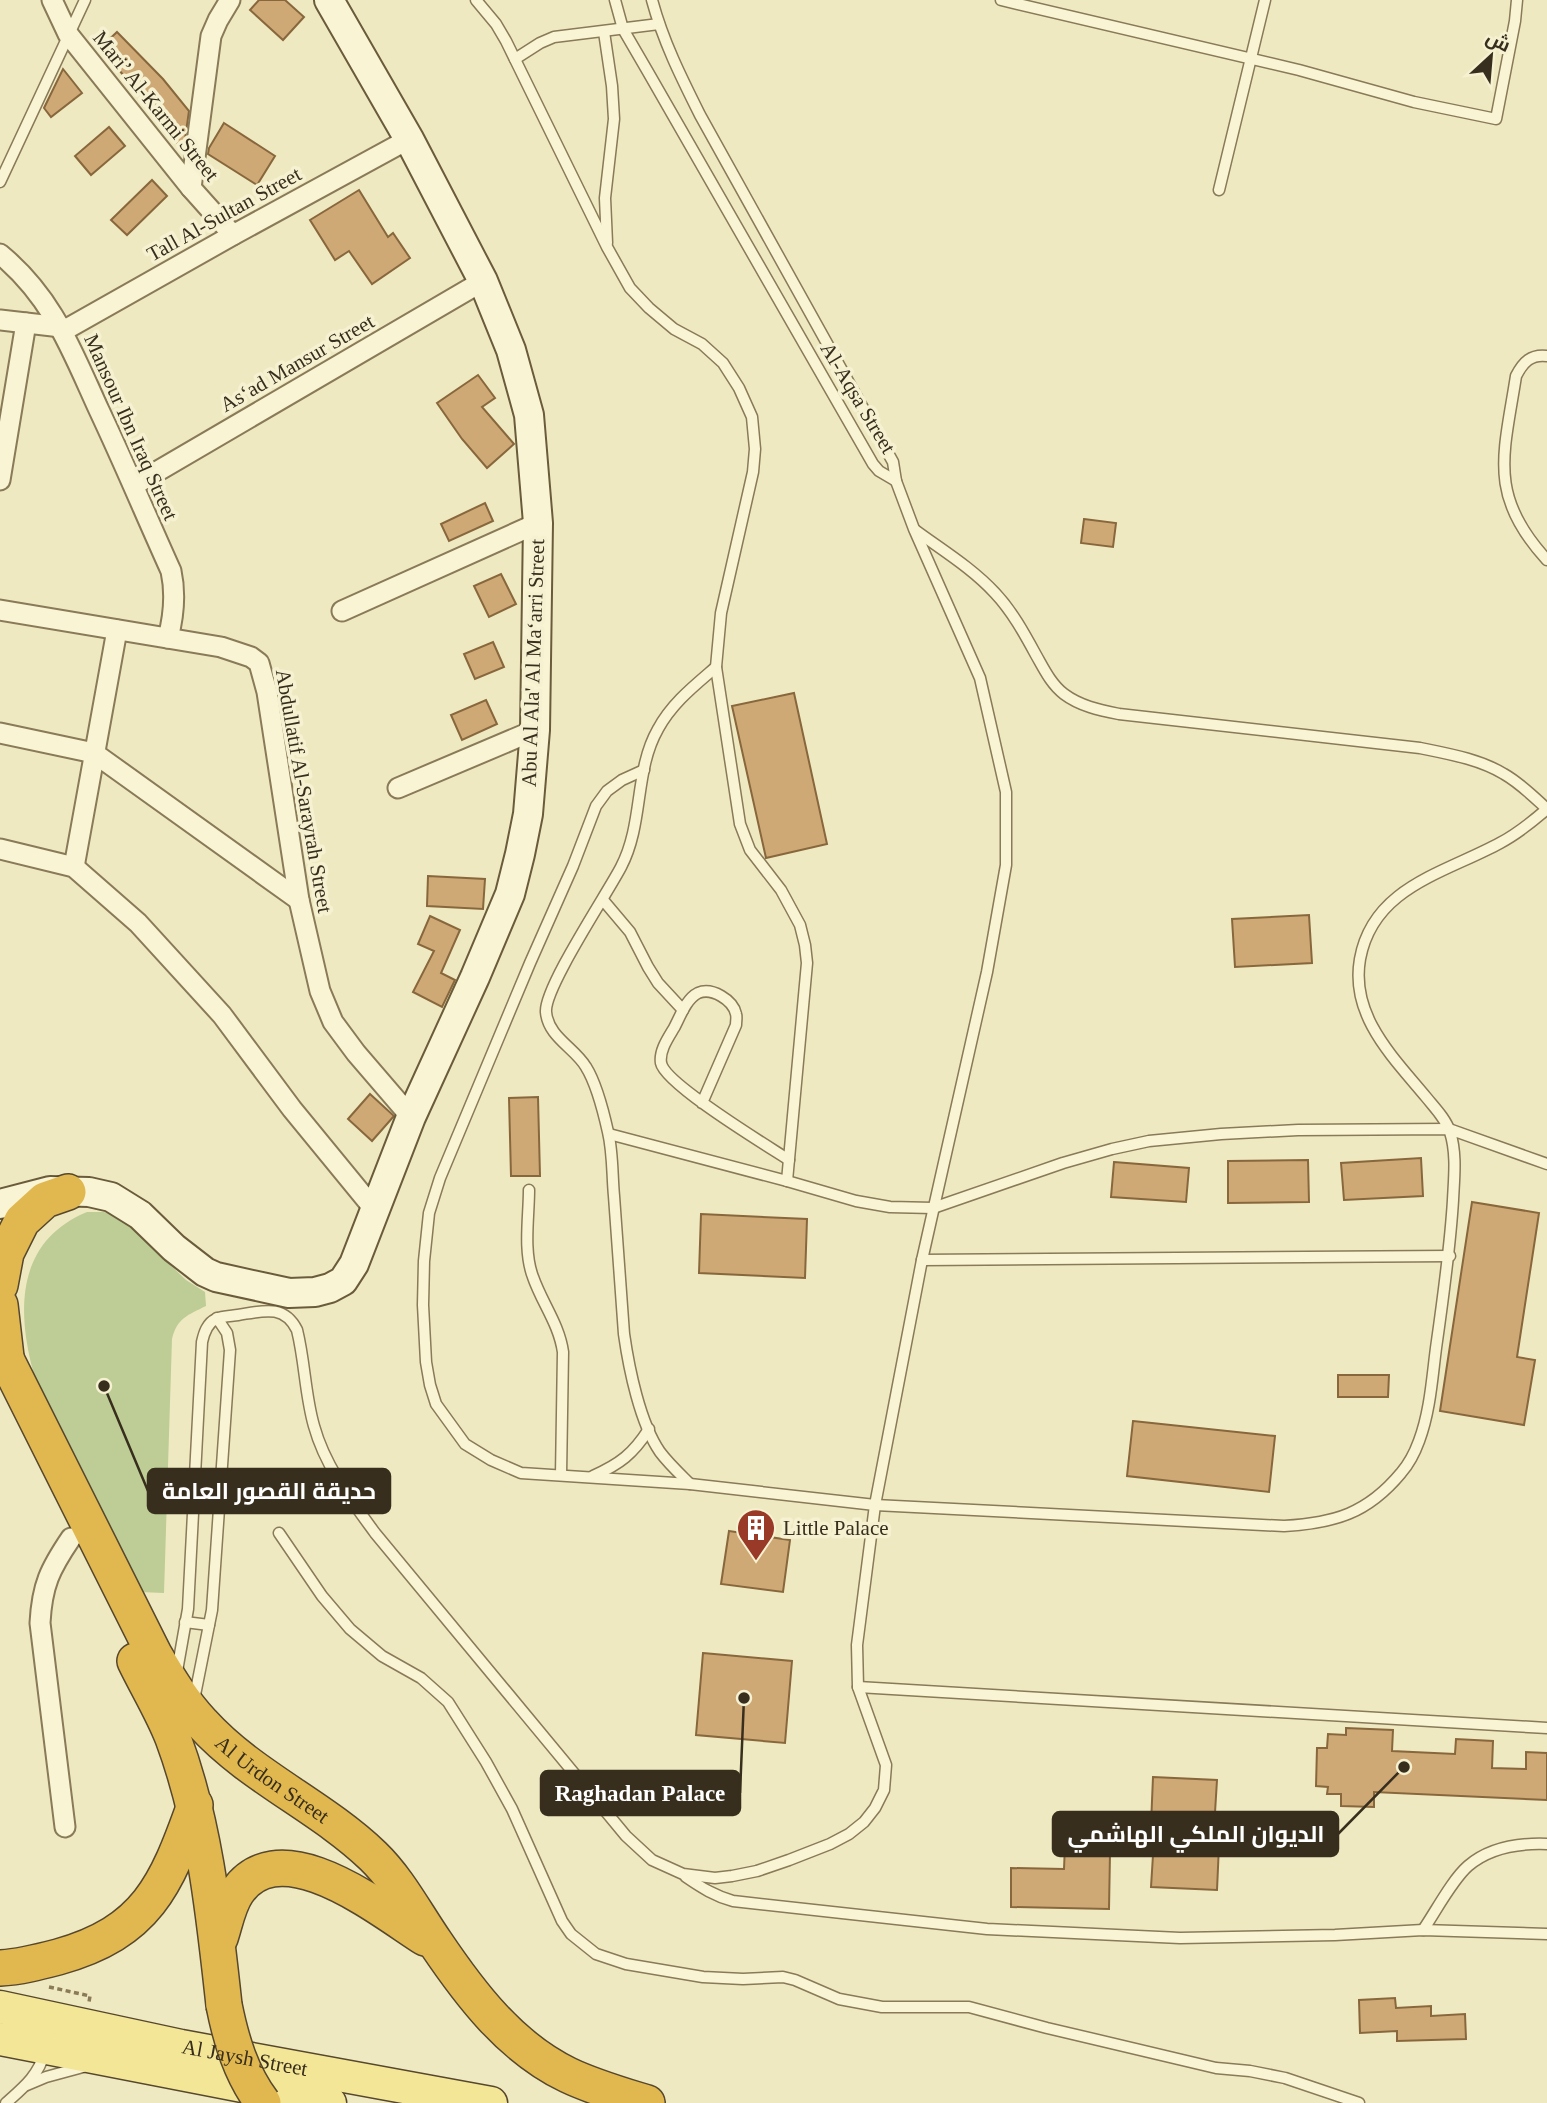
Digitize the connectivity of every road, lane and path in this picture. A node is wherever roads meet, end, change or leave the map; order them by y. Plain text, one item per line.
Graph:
1 (52, 0) edge
2 (85, 0) edge
3 (230, 0) edge
4 (330, 0) edge
5 (476, 0) edge
6 (615, 0) edge
7 (652, 0) edge
8 (1002, 0) edge
9 (1265, 0) edge
10 (1517, 0) edge
11 (659, 24) junction
12 (624, 29) junction
13 (604, 32) junction
14 (68, 34) junction
15 (515, 59) junction
16 (1251, 60) junction
17 (409, 139) junction
18 (0, 182) edge
19 (191, 188) junction
20 (1219, 190) dead end
21 (233, 235) junction
22 (607, 247) junction
23 (0, 254) edge
24 (483, 281) junction
25 (0, 320) edge
26 (26, 323) junction
27 (62, 329) junction
28 (1547, 356) edge
29 (0, 480) edge
30 (897, 481) junction
31 (134, 485) junction
32 (538, 523) junction
33 (914, 529) junction
34 (1547, 560) edge
35 (0, 610) edge
36 (342, 611) dead end
37 (117, 630) junction
38 (168, 638) junction
39 (716, 667) junction
40 (535, 730) junction
41 (0, 733) edge
42 (94, 753) junction
43 (644, 770) junction
44 (398, 788) dead end
45 (1547, 809) edge
46 (1, 853) edge
47 (74, 866) junction
48 (299, 900) junction
49 (603, 900) junction
50 (683, 1010) junction
51 (702, 1102) junction
52 (411, 1117) junction
53 (1449, 1129) junction
54 (609, 1133) junction
55 (789, 1160) junction
56 (1547, 1164) edge
57 (787, 1181) junction
58 (0, 1189) edge
59 (529, 1190) dead end
60 (53, 1192) junction
61 (0, 1204) edge
62 (933, 1208) junction
63 (374, 1209) junction
64 (1450, 1256) junction
65 (922, 1260) junction
66 (0, 1284) edge
67 (0, 1305) edge
68 (217, 1318) junction
69 (2, 1364) edge
70 (649, 1429) junction
71 (561, 1475) junction
72 (590, 1477) junction
73 (690, 1484) junction
74 (875, 1505) junction
75 (279, 1533) dead end
76 (71, 1538) junction
77 (185, 1622) junction
78 (209, 1625) junction
79 (858, 1688) junction
80 (183, 1698) junction
81 (1547, 1728) edge
82 (194, 1805) junction
83 (65, 1827) dead end
84 (1547, 1844) edge
85 (683, 1874) junction
86 (1423, 1930) junction
87 (1547, 1934) edge
88 (218, 1944) junction
89 (437, 1945) junction
90 (0, 1968) edge
91 (43, 1985) dead end
92 (90, 1996) dead end
93 (0, 2007) edge
94 (0, 2039) edge
95 (46, 2049) junction
96 (127, 2062) junction
97 (27, 2085) junction
98 (15, 2094) junction
99 (6, 2103) edge
100 (23, 2103) edge
101 (263, 2103) edge
102 (330, 2103) edge
103 (491, 2103) edge
104 (648, 2103) edge
105 (1359, 2103) edge

1 - 14 street, Mari’ Al-Karmi Street
2 - 14 lane
3 - 19 street
4 - 17 street, Abu Al Ala' Al Maʻarri Street
5 - 15 lane
6 - 12 lane, Al-Aqsa Street
7 - 11 lane, Al-Aqsa Street
8 - 16 lane
9 - 16 lane
10 - 16 lane
11 - 12 lane
11 - 30 lane, Al-Aqsa Street
12 - 13 lane
12 - 30 lane, Al-Aqsa Street
13 - 15 lane
13 - 22 lane
14 - 18 lane
14 - 19 street, Mari’ Al-Karmi Street
15 - 22 lane
16 - 20 lane
17 - 21 street, Tall Al-Sultan Street
17 - 24 street, Abu Al Ala' Al Maʻarri Street
19 - 21 street, Mari’ Al-Karmi Street
21 - 27 street, Tall Al-Sultan Street
22 - 39 lane
23 - 27 street, Mansour Ibn Iraq Street
24 - 31 street, Asʻad Mansur Street
24 - 32 street, Abu Al Ala' Al Maʻarri Street
25 - 26 street
26 - 27 street
26 - 29 street
27 - 31 street, Mansour Ibn Iraq Street
28 - 34 lane
30 - 33 lane
31 - 38 street, Mansour Ibn Iraq Street
32 - 36 street
32 - 40 street, Abu Al Ala' Al Maʻarri Street
33 - 45 lane
33 - 62 lane
35 - 37 street, Abdullatif Al-Sarayrah Street
37 - 38 street, Abdullatif Al-Sarayrah Street
37 - 42 street
38 - 48 street, Abdullatif Al-Sarayrah Street
39 - 43 lane
39 - 55 lane
40 - 44 street
40 - 52 street, Abu Al Ala' Al Maʻarri Street
41 - 42 street
42 - 47 street
42 - 48 street
43 - 49 lane
43 - 71 lane
45 - 53 lane
46 - 47 street
47 - 63 street
48 - 52 street, Abdullatif Al-Sarayrah Street
49 - 50 lane
49 - 54 lane
50 - 51 lane
50 - 51 lane
51 - 55 lane
52 - 63 street, Abu Al Ala' Al Maʻarri Street
53 - 56 lane
53 - 62 lane
53 - 64 lane
54 - 57 lane
54 - 70 lane
55 - 57 lane
57 - 62 lane
58 - 60 street
59 - 71 lane
60 - 61 street
60 - 63 street, Abu Al Ala' Al Maʻarri Street
60 - 66 highway
62 - 65 lane
64 - 65 lane
64 - 74 lane
65 - 74 lane
67 - 69 highway
68 - 77 lane
68 - 78 lane
68 - 85 lane
69 - 76 highway
69 - 80 highway, Al Urdon Street
70 - 72 lane
70 - 73 lane
71 - 72 lane
72 - 73 lane
73 - 74 lane
74 - 79 lane
75 - 105 lane
76 - 82 highway
76 - 83 street
77 - 78 lane
77 - 80 lane
78 - 80 lane
79 - 81 lane
79 - 85 lane
80 - 89 highway, Al Urdon Street
82 - 88 highway
82 - 90 highway
84 - 86 lane
85 - 86 lane
86 - 87 lane
88 - 89 highway
88 - 101 highway, bridge
89 - 104 highway, Al Urdon Street
91 - 92 path
93 - 103 main road, Al Jaysh Street
94 - 95 main road, Al Jaysh Street
95 - 96 main road, Al Jaysh Street
95 - 97 lane
96 - 97 lane
96 - 102 main road, Al Jaysh Street
97 - 98 lane
98 - 99 lane
98 - 100 lane

